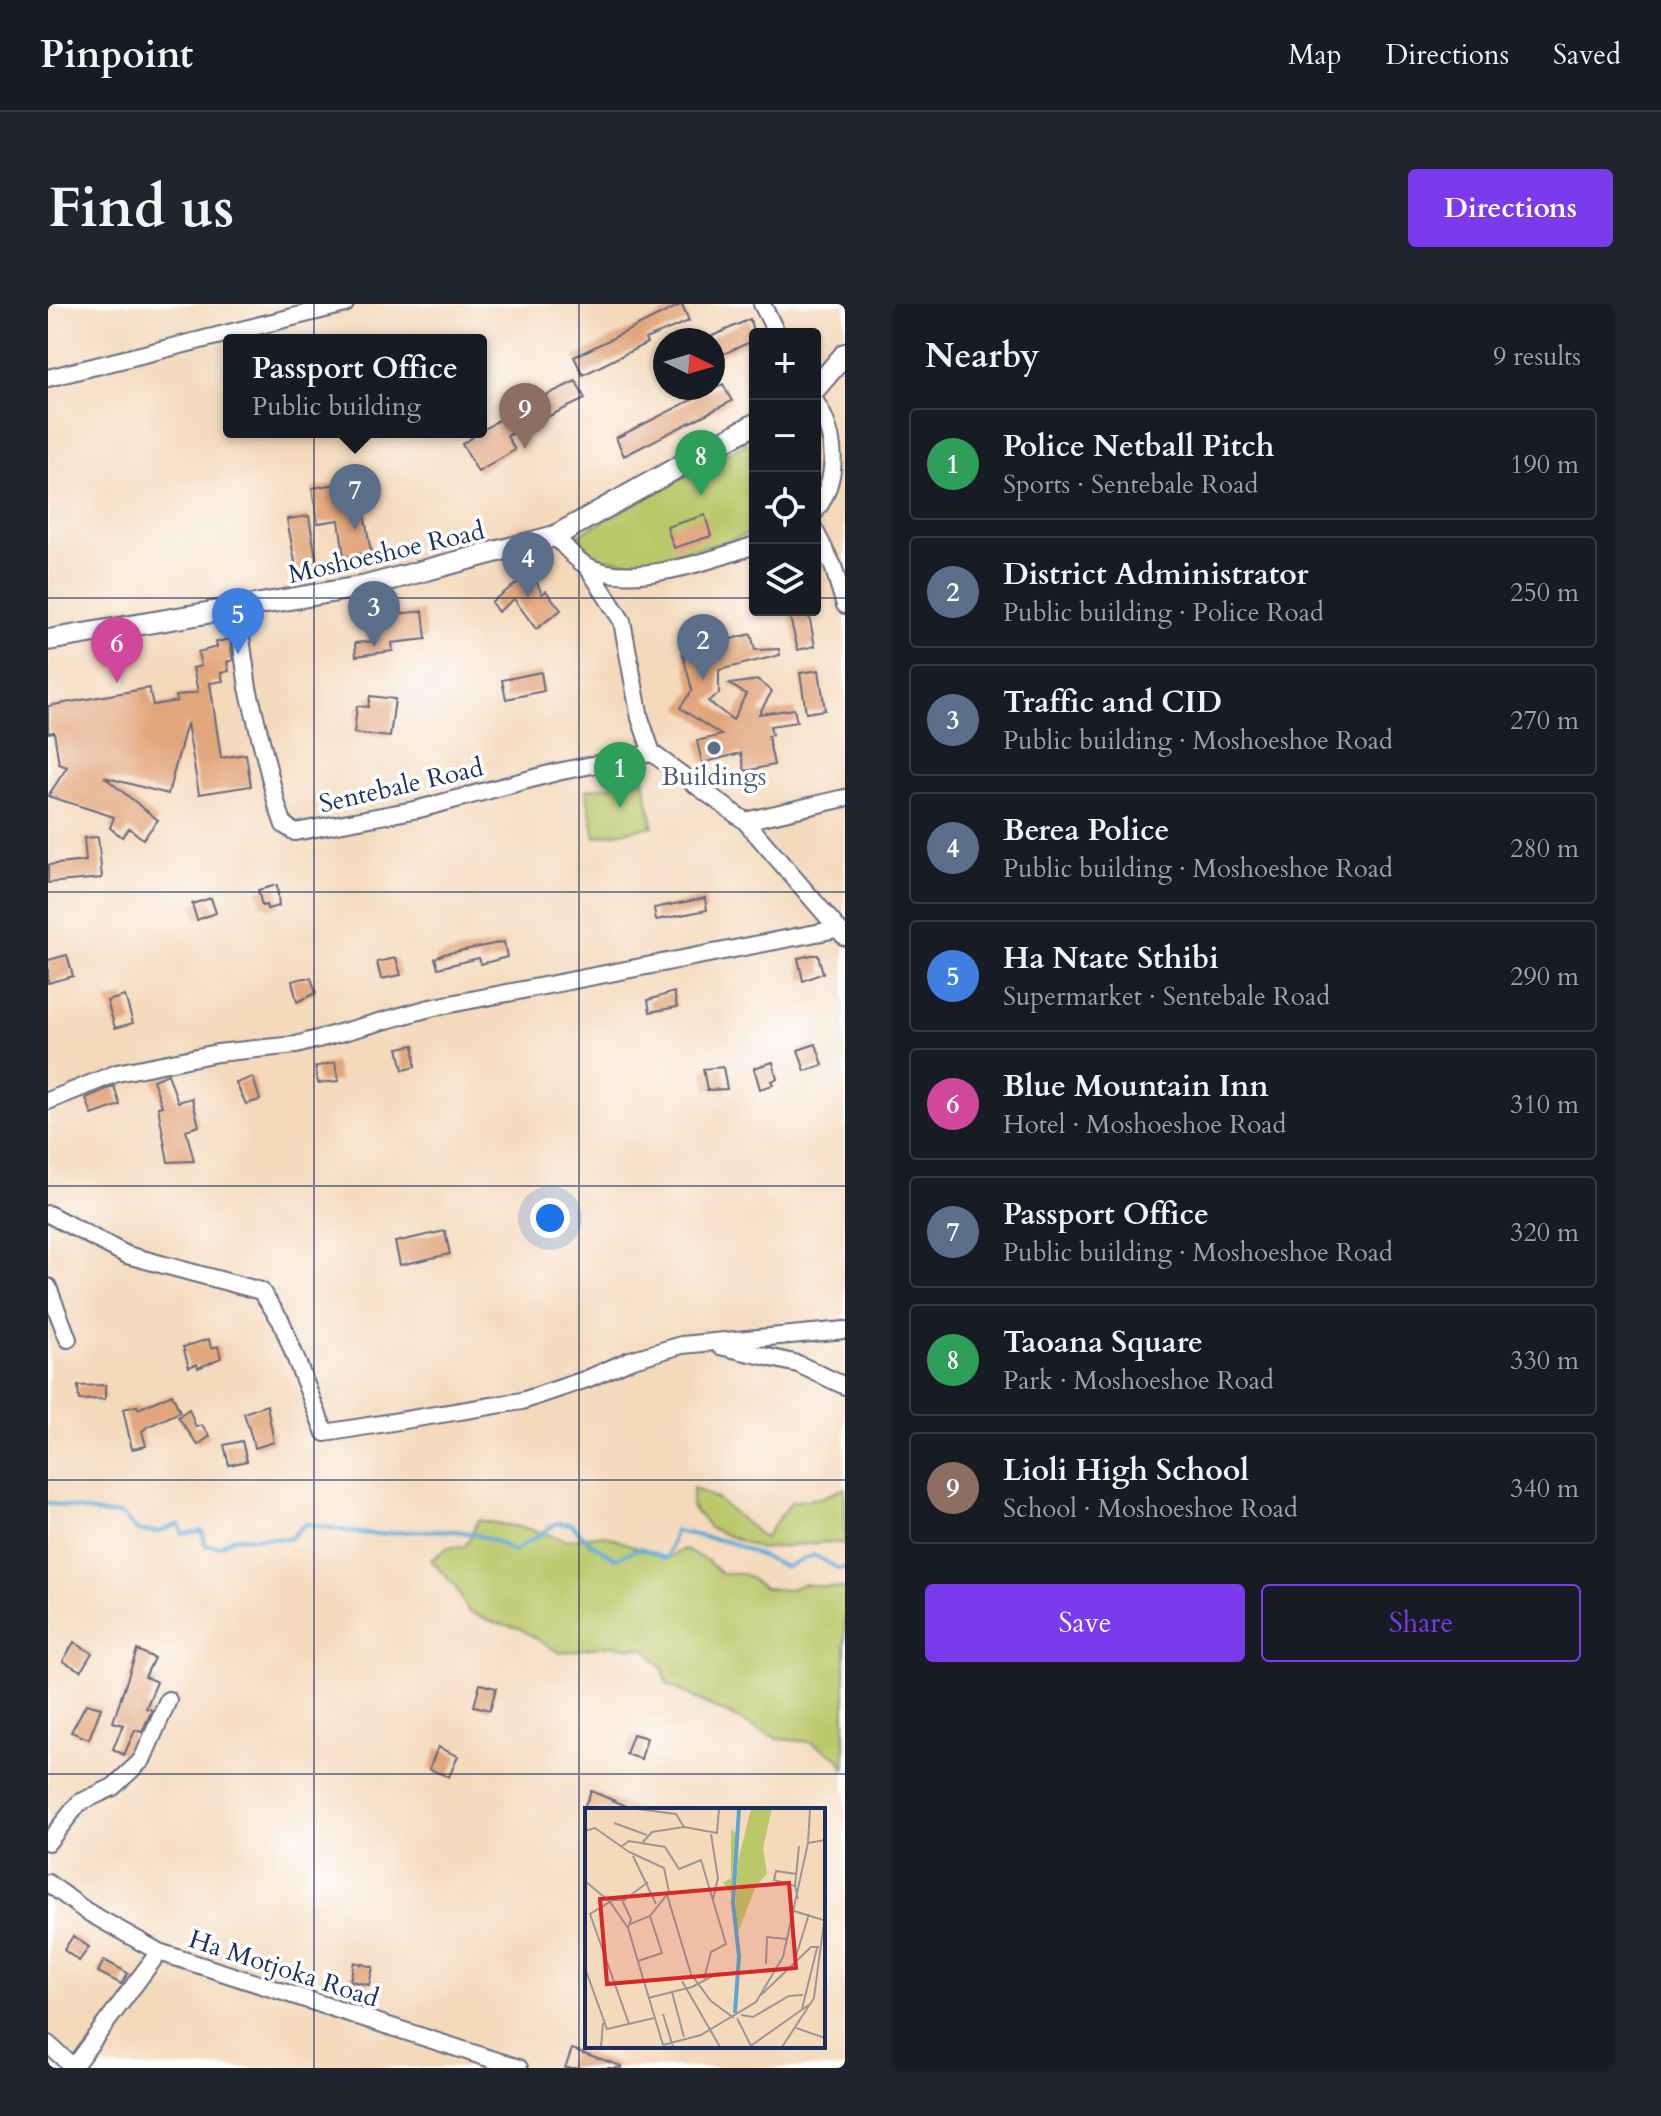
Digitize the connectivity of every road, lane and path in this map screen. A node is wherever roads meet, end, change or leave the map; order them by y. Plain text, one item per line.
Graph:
1 (345, 304) edge
2 (762, 304) edge
3 (774, 328) edge
4 (223, 334) edge
5 (225, 334) edge
6 (845, 354) edge
7 (48, 378) edge
8 (821, 382) edge
9 (821, 410) edge
10 (749, 427) edge
11 (821, 497) edge
12 (555, 536) junction
13 (821, 543) edge
14 (749, 547) edge
15 (587, 566) junction
16 (845, 605) edge
17 (237, 609) junction
18 (48, 640) edge
19 (652, 753) junction
20 (845, 798) edge
21 (745, 821) junction
22 (841, 933) edge
23 (48, 1101) edge
24 (48, 1214) edge
25 (48, 1287) edge
26 (845, 1330) edge
27 (68, 1339) dead end
28 (707, 1342) junction
29 (845, 1386) edge
30 (168, 1700) dead end
31 (48, 1842) edge
32 (48, 1883) edge
33 (159, 1952) junction
34 (48, 2044) edge
35 (73, 2068) edge
36 (519, 2068) edge

1 - 5 street
2 - 3 street
4 - 7 street
6 - 8 street
9 - 11 street
10 - 12 street, Moshoeshoe Road
12 - 15 street
12 - 17 street, Moshoeshoe Road
13 - 16 street
14 - 15 street
15 - 19 street
17 - 18 street, Moshoeshoe Road
17 - 19 street, Sentebale Road
19 - 21 street
20 - 21 street
21 - 22 street
22 - 23 street
24 - 28 street
25 - 27 street
26 - 28 street
28 - 29 street
30 - 31 street
32 - 33 street, Ha Motjoka Road
33 - 35 street
33 - 36 street, Ha Motjoka Road
34 - 35 street

